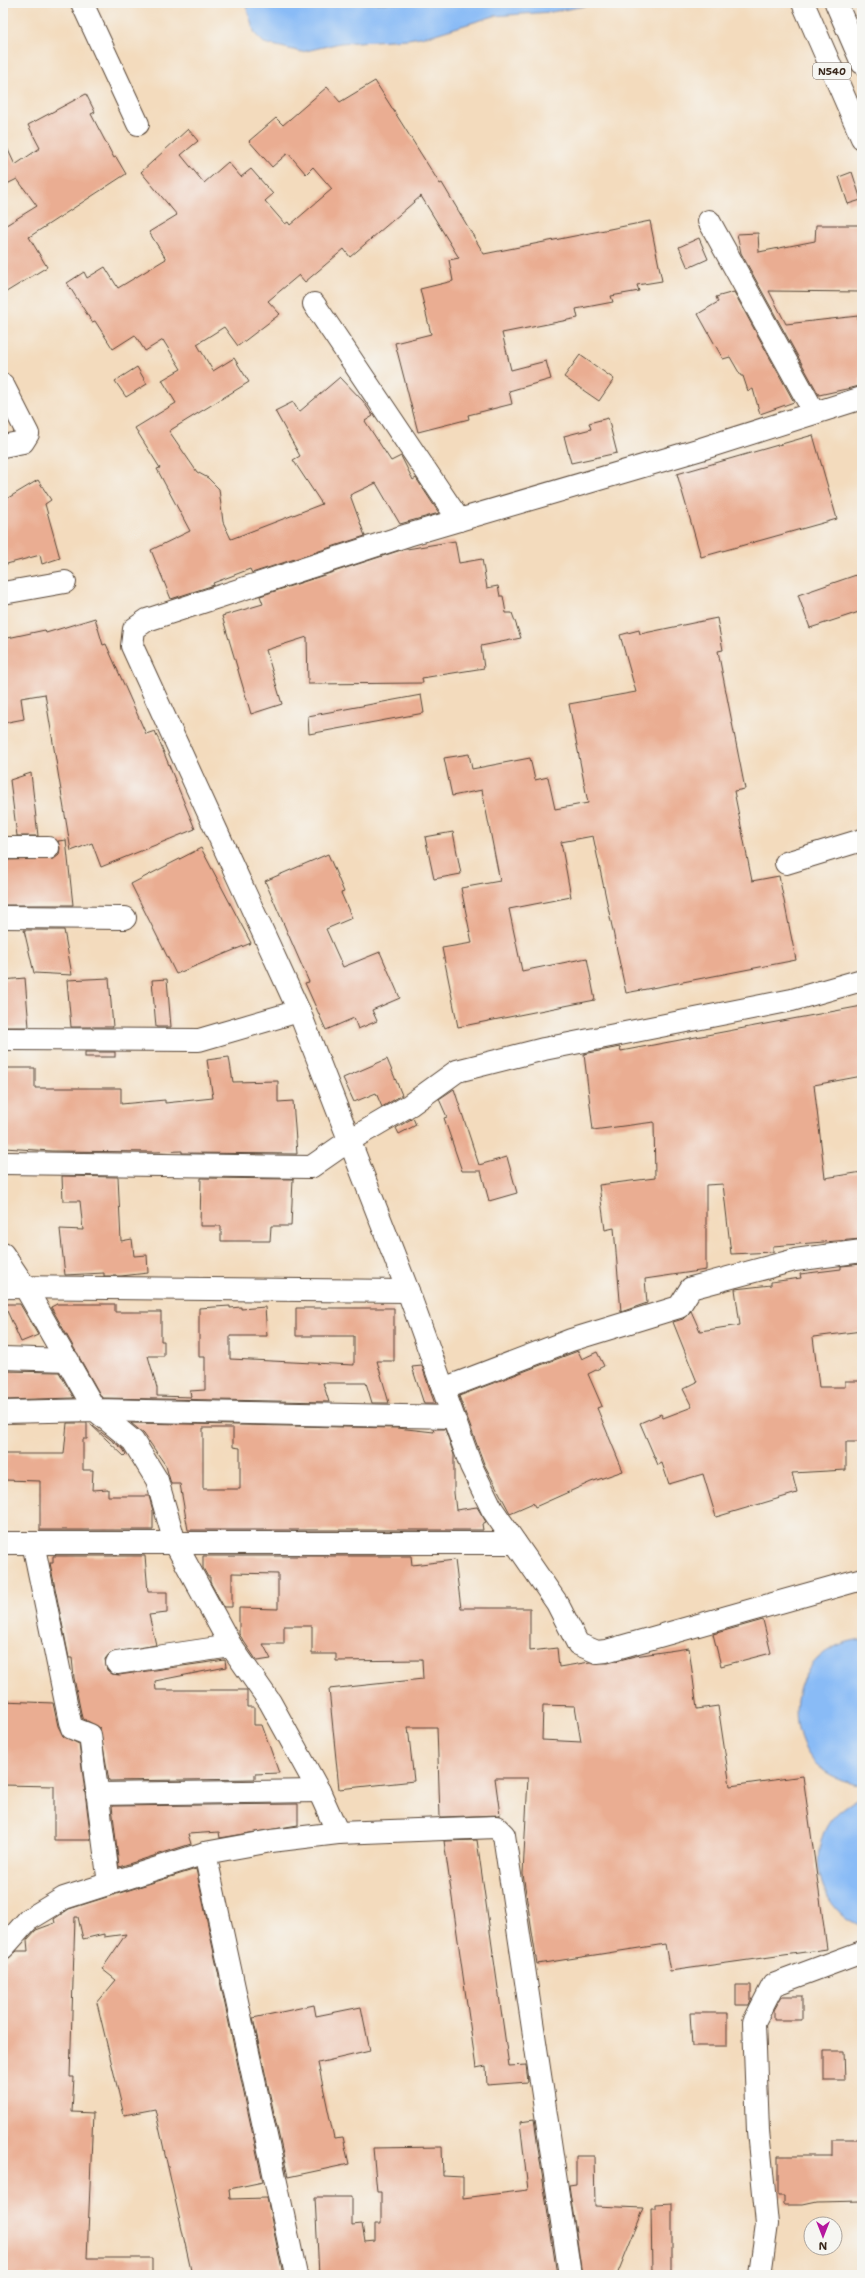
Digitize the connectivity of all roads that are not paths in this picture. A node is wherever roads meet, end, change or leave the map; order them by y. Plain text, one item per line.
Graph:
1 (82, 3) edge
2 (803, 3) edge
3 (836, 3) edge
4 (862, 62) edge
5 (138, 124) dead end
6 (862, 138) edge
7 (709, 221) dead end
8 (314, 304) dead end
9 (3, 385) edge
10 (862, 398) edge
11 (814, 412) junction
12 (3, 446) edge
13 (459, 520) junction
14 (65, 582) dead end
15 (3, 593) edge
16 (862, 840) edge
17 (3, 848) edge
18 (48, 848) dead end
19 (786, 863) dead end
20 (3, 917) edge
21 (125, 918) dead end
22 (862, 980) edge
23 (299, 1011) junction
24 (3, 1039) edge
25 (350, 1140) junction
26 (3, 1163) edge
27 (862, 1251) edge
28 (3, 1254) edge
29 (3, 1287) edge
30 (25, 1287) junction
31 (408, 1291) junction
32 (3, 1358) edge
33 (68, 1360) junction
34 (443, 1388) junction
35 (95, 1410) junction
36 (3, 1412) edge
37 (453, 1417) junction
38 (3, 1543) edge
39 (33, 1543) junction
40 (175, 1544) junction
41 (515, 1544) junction
42 (862, 1579) edge
43 (231, 1646) junction
44 (117, 1663) dead end
45 (319, 1790) junction
46 (97, 1794) junction
47 (338, 1833) junction
48 (205, 1853) junction
49 (109, 1884) junction
50 (4, 1944) edge
51 (862, 1952) edge
52 (296, 2275) edge
53 (570, 2275) edge
54 (760, 2275) edge

1 - 5 main road
2 - 6 main road, N540
3 - 4 main road, N540
7 - 11 main road
8 - 13 main road
9 - 12 main road
10 - 11 main road
11 - 13 main road
13 - 23 main road
14 - 15 main road
16 - 19 main road
17 - 18 main road
20 - 21 main road
22 - 25 main road
23 - 24 main road
23 - 25 main road
25 - 26 main road
25 - 31 main road
27 - 34 main road
28 - 30 main road
29 - 30 main road
30 - 31 main road
30 - 33 main road
31 - 34 main road
32 - 33 main road
33 - 35 main road
34 - 37 main road
35 - 36 main road
35 - 37 main road
35 - 40 main road
37 - 41 main road
38 - 39 main road
39 - 40 main road
39 - 46 main road
40 - 41 main road
40 - 43 main road
41 - 42 main road
43 - 44 main road
43 - 45 main road
45 - 46 main road
45 - 47 main road
46 - 49 main road
47 - 48 main road
47 - 53 main road
48 - 49 main road
48 - 52 main road
49 - 50 main road
51 - 54 main road

